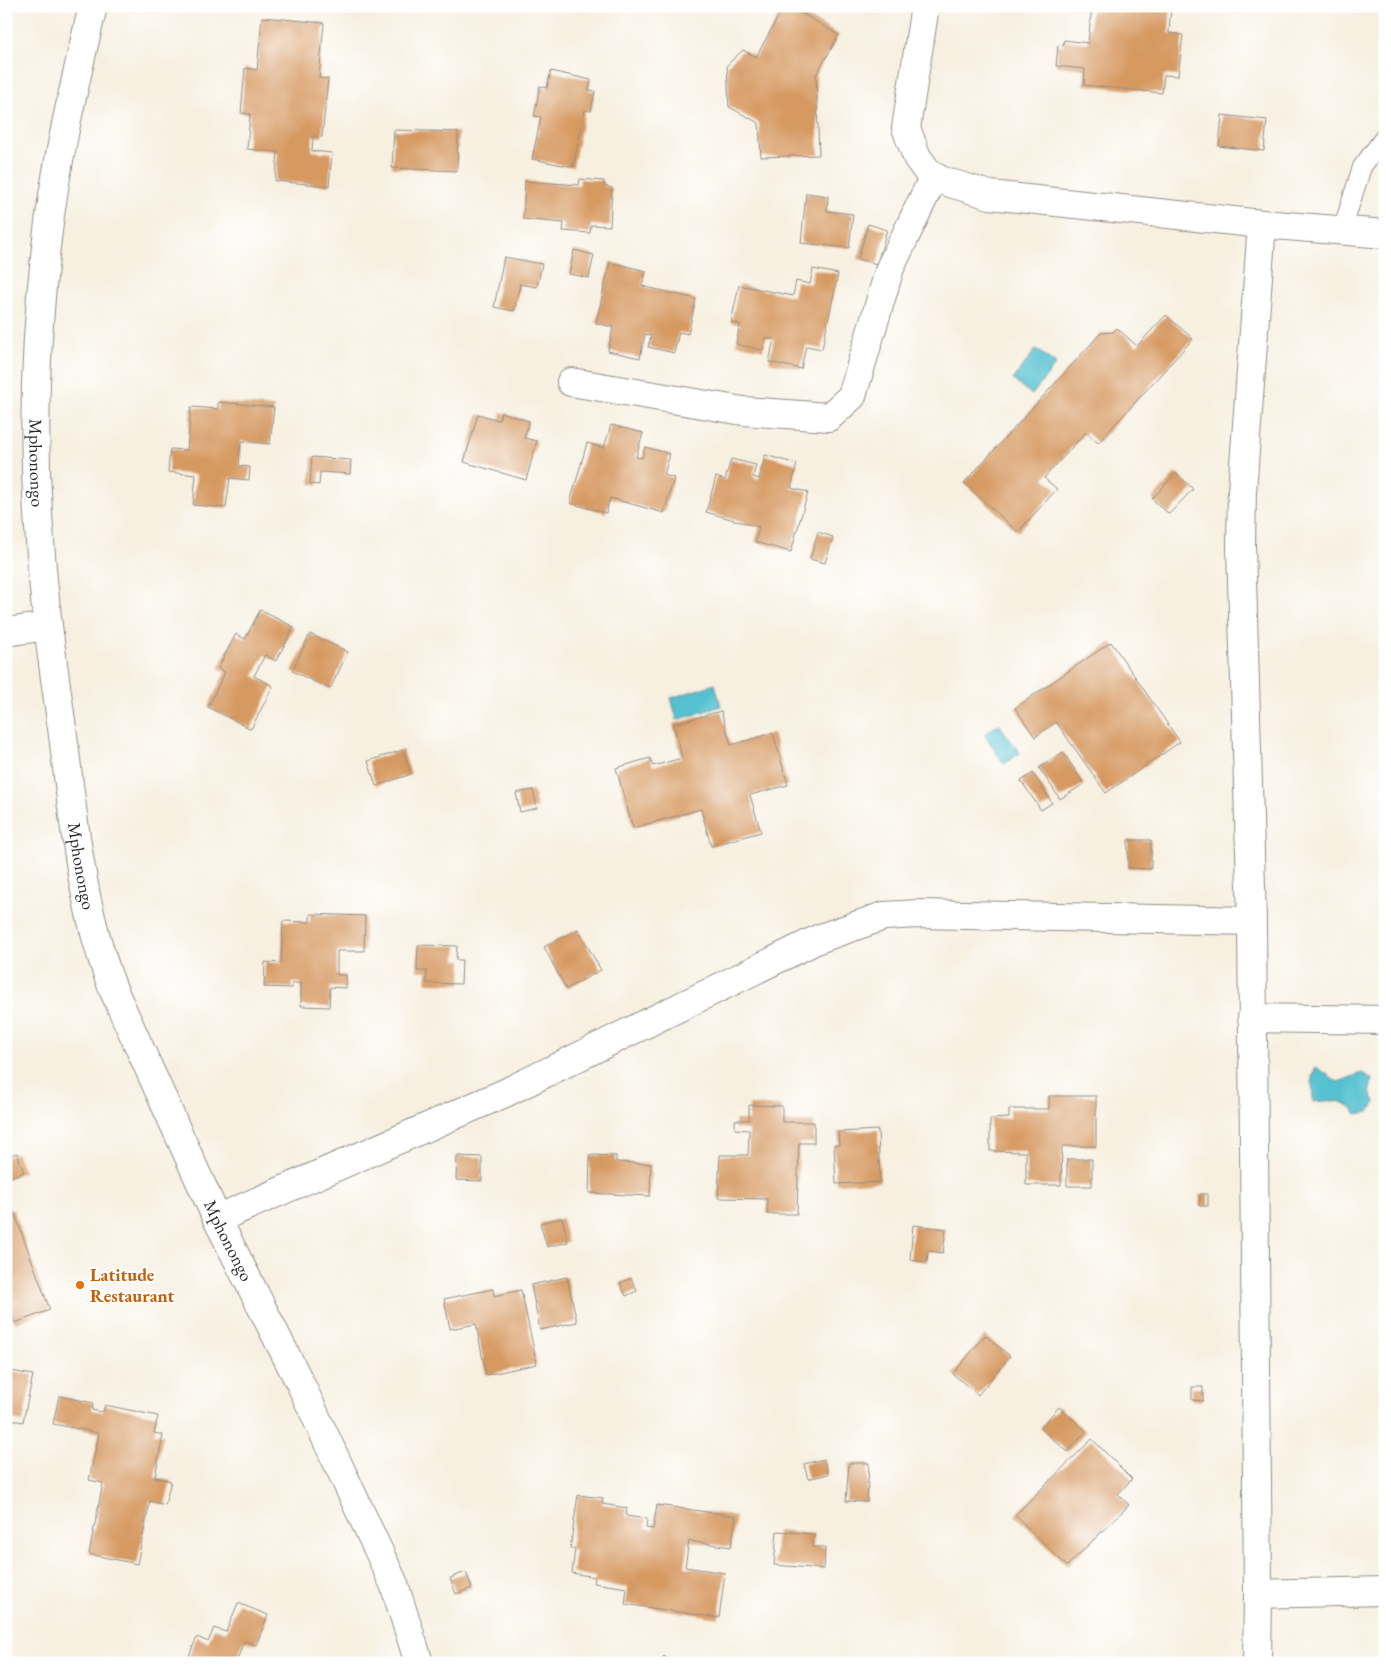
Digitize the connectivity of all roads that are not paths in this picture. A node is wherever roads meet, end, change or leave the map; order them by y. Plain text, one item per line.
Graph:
1 (94, 6) edge
2 (925, 6) edge
3 (1385, 136) edge
4 (934, 176) junction
5 (1262, 224) junction
6 (1342, 230) junction
7 (1385, 234) edge
8 (571, 382) dead end
9 (48, 626) junction
10 (6, 632) edge
11 (1252, 920) junction
12 (1252, 1018) junction
13 (1385, 1020) edge
14 (217, 1219) junction
15 (1385, 1591) edge
16 (1258, 1594) junction
17 (419, 1663) edge
18 (1257, 1663) edge

1 - 9 street, Mphonongo
2 - 4 street
3 - 6 lane
4 - 5 street
4 - 8 street
5 - 6 street
5 - 11 street
6 - 7 street
9 - 10 street
9 - 14 street, Mphonongo
11 - 12 street
11 - 14 street
12 - 13 street
12 - 16 street
14 - 17 street, Mphonongo
15 - 16 street
16 - 18 street

